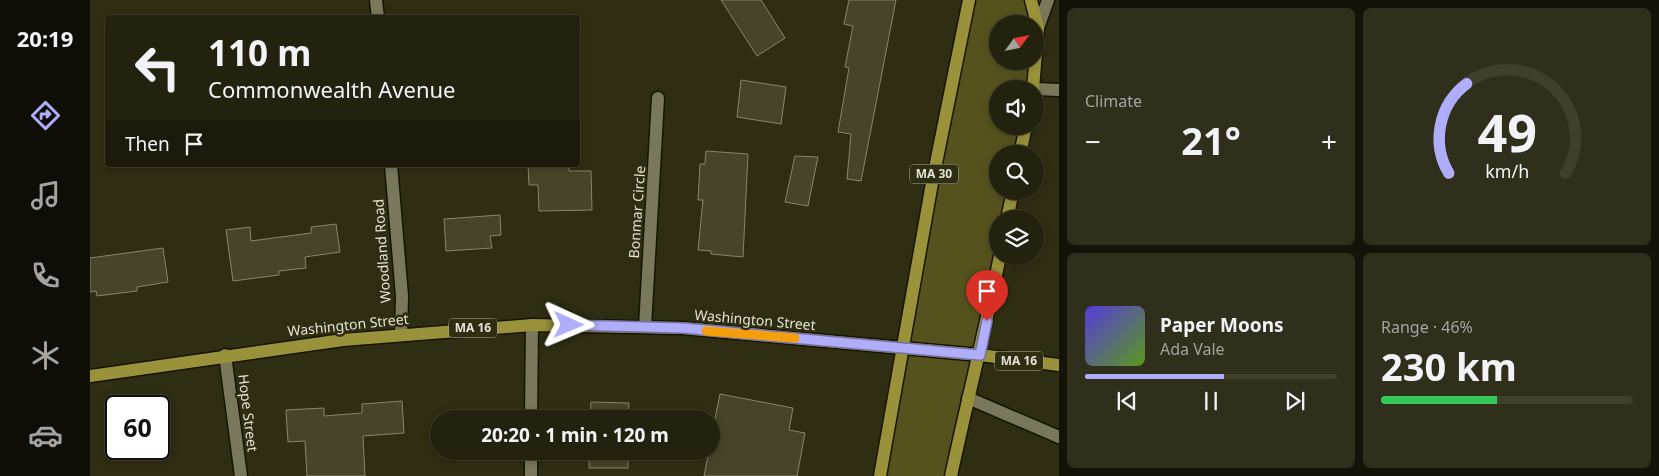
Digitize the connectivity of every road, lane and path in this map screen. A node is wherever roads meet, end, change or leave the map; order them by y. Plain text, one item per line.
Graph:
1 (376, 0) edge
2 (970, 0) edge
3 (1031, 0) edge
4 (1048, 0) edge
5 (378, 15) edge
6 (1035, 15) edge
7 (1043, 15) edge
8 (1044, 89) edge
9 (1059, 90) edge
10 (658, 98) dead end
11 (390, 167) edge
12 (998, 265) edge
13 (532, 325) junction
14 (645, 327) junction
15 (401, 334) junction
16 (903, 349) junction
17 (225, 355) junction
18 (980, 355) junction
19 (1059, 366) edge
20 (90, 376) edge
21 (968, 398) junction
22 (531, 410) edge
23 (1059, 438) edge
24 (530, 460) edge
25 (241, 476) edge
26 (531, 476) edge
27 (880, 476) edge
28 (951, 476) edge

1 - 5 street
2 - 16 main road, MA 30
3 - 6 main road
4 - 7 street
8 - 9 street
10 - 14 street, Bonmar Circle
11 - 15 street, Woodland Road
12 - 18 main road
13 - 14 main road, Washington Street / MA 16
13 - 15 main road, Washington Street / MA 16
13 - 22 street
14 - 16 main road, Washington Street / MA 16
15 - 17 main road, Washington Street / MA 16
16 - 18 main road, Washington Street / MA 16
16 - 27 main road, MA 30
17 - 20 main road, Washington Street / MA 16
17 - 25 street, Hope Street
18 - 19 main road, Washington Street / MA 16
18 - 21 main road
21 - 23 street
21 - 28 main road
24 - 26 street

